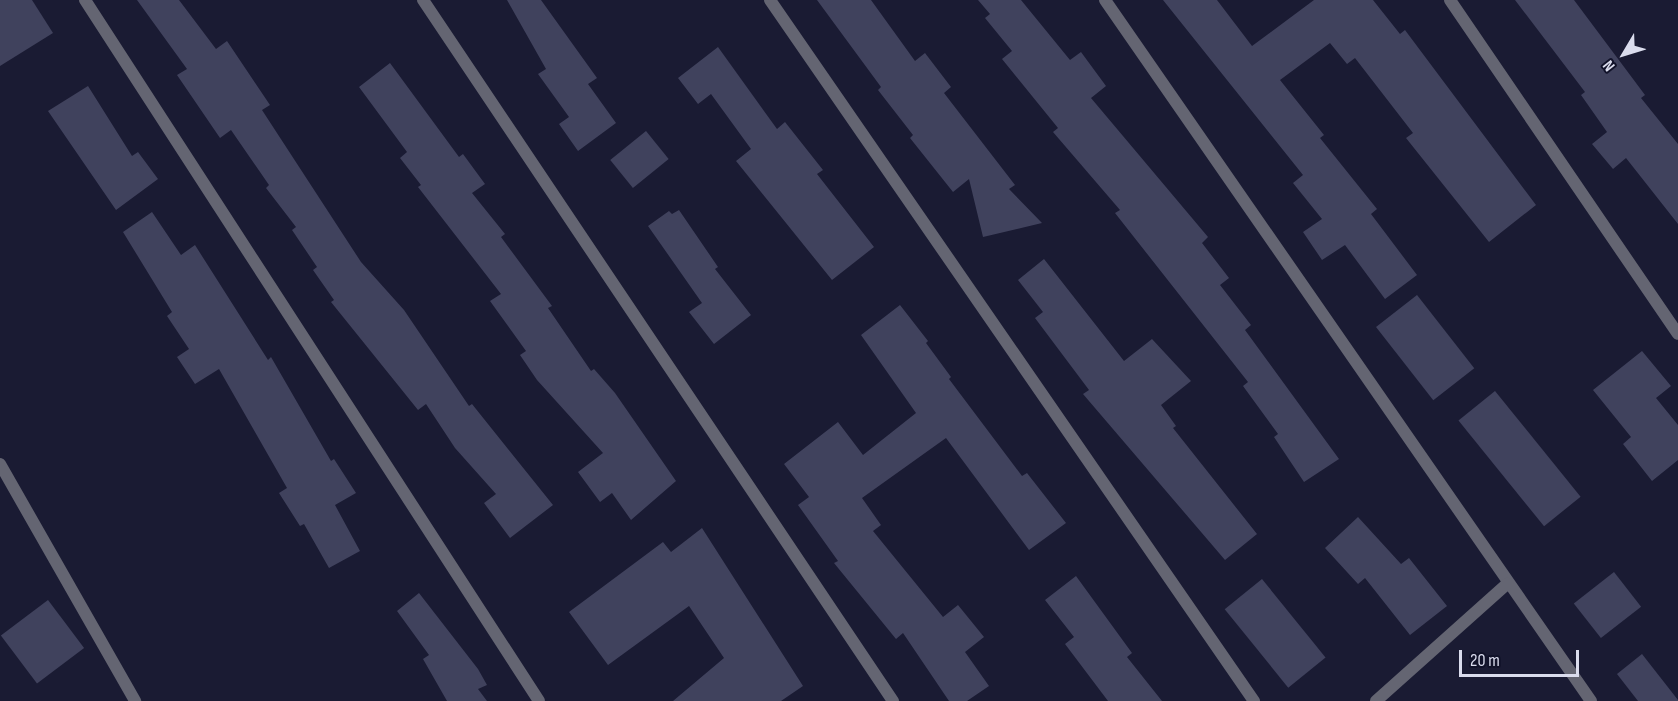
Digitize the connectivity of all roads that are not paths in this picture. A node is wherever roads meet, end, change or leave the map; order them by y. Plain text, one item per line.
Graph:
1 (85, 0) edge
2 (423, 0) edge
3 (770, 0) edge
4 (1105, 0) edge
5 (1450, 0) edge
6 (1678, 334) edge
7 (0, 464) edge
8 (1507, 584) junction
9 (135, 701) edge
10 (538, 701) edge
11 (893, 701) edge
12 (1254, 701) edge
13 (1376, 701) edge
14 (1591, 701) edge

1 - 10 street
2 - 11 street
3 - 12 street
4 - 8 street
5 - 6 street
7 - 9 street
8 - 13 street
8 - 14 street

